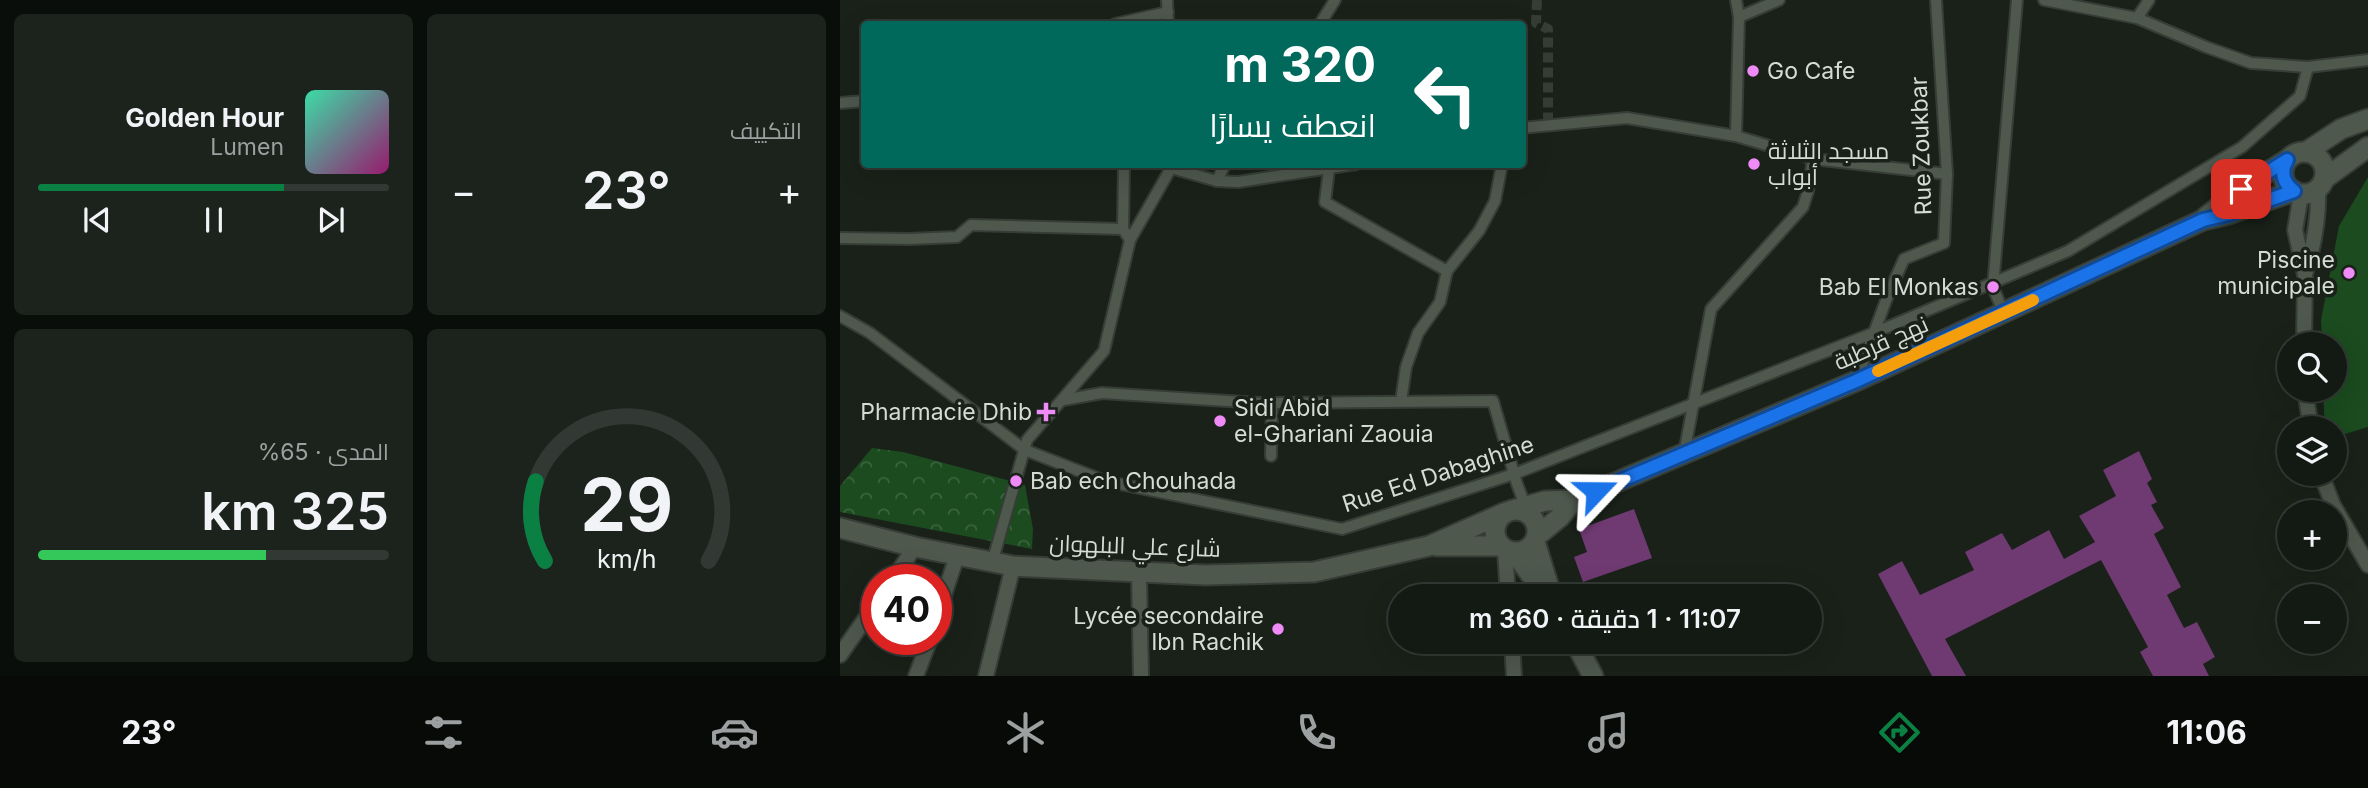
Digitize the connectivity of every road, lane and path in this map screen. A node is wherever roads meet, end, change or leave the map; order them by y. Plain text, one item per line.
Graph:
1 (1335, 0) edge
2 (1736, 0) edge
3 (1779, 0) edge
4 (1936, 0) edge
5 (2017, 0) edge
6 (2044, 0) edge
7 (2148, 0) edge
8 (2091, 4) edge
9 (1168, 6) edge
10 (1738, 17) junction
11 (2137, 18) junction
12 (1124, 21) edge
13 (1322, 21) edge
14 (2368, 60) edge
15 (2308, 67) junction
16 (861, 101) edge
17 (840, 103) edge
18 (2368, 118) edge
19 (1526, 128) edge
20 (1736, 136) junction
21 (2368, 147) edge
22 (2306, 152) junction
23 (1813, 159) junction
24 (2287, 160) junction
25 (1124, 168) edge
26 (1170, 168) edge
27 (1177, 168) edge
28 (1223, 168) edge
29 (1334, 168) edge
30 (1501, 168) edge
31 (1329, 169) junction
32 (1947, 174) junction
33 (1217, 181) junction
34 (2310, 188) junction
35 (2203, 220) junction
36 (1123, 229) junction
37 (840, 238) edge
38 (1130, 240) junction
39 (1447, 271) junction
40 (2305, 275) junction
41 (1994, 281) junction
42 (2004, 314) junction
43 (840, 316) edge
44 (1876, 332) junction
45 (2304, 332) edge
46 (1856, 381) junction
47 (1063, 400) junction
48 (1401, 401) junction
49 (1695, 401) junction
50 (1272, 403) junction
51 (1025, 450) junction
52 (1684, 454) junction
53 (1271, 456) dead end
54 (1514, 474) junction
55 (2326, 486) edge
56 (1574, 500) junction
57 (1514, 509) junction
58 (840, 528) edge
59 (1536, 539) junction
60 (1429, 546) junction
61 (915, 547) junction
62 (1507, 549) junction
63 (957, 556) junction
64 (992, 563) junction
65 (903, 564) edge
66 (2368, 565) edge
67 (1013, 566) junction
68 (952, 571) edge
69 (1139, 573) junction
70 (1508, 584) edge
71 (1538, 584) edge
72 (1547, 584) edge
73 (861, 625) edge
74 (1513, 654) edge
75 (1581, 654) edge
76 (840, 655) edge
77 (924, 655) edge
78 (916, 676) edge
79 (986, 676) edge
80 (1141, 676) edge
81 (1514, 676) edge
82 (1593, 676) edge

1 - 13 street
2 - 10 street
3 - 10 street
4 - 32 street, Rue Zoukbar
5 - 41 street
6 - 8 street
7 - 11 street
8 - 11 street
9 - 12 street
10 - 20 street
11 - 15 street
14 - 15 street
15 - 41 street, Rue Ed Dabaghine
16 - 17 street
18 - 22 street
19 - 20 street
20 - 23 street
21 - 34 street, نهج قرطبة
22 - 24 street
22 - 34 street
23 - 32 street
23 - 49 street
24 - 34 street
24 - 35 street, نهج قرطبة
25 - 36 street
26 - 38 street
27 - 33 street
28 - 33 street
29 - 31 street
30 - 39 street
31 - 33 street
31 - 39 street
32 - 44 street, Rue Zoukbar
34 - 35 street, نهج قرطبة
34 - 40 street
34 - 40 street
35 - 42 street, نهج قرطبة
36 - 37 street
36 - 38 street
38 - 47 street
39 - 48 street
40 - 45 street
41 - 42 street
41 - 44 street, Rue Ed Dabaghine
42 - 46 street, نهج قرطبة
43 - 51 street, Rue Ed Dabaghine
44 - 46 street, Rue Zoukbar
44 - 49 street, Rue Ed Dabaghine
46 - 52 street, نهج قرطبة
47 - 50 street
47 - 51 street
48 - 50 street
48 - 54 street
49 - 52 street
49 - 54 street, Rue Ed Dabaghine
50 - 53 street
51 - 54 street, Rue Ed Dabaghine
51 - 64 street
52 - 56 street, نهج قرطبة
54 - 57 street
55 - 66 street
56 - 57 street
56 - 59 street
57 - 59 street
57 - 60 street
57 - 62 street
58 - 61 street, شارع علي البلهوان
59 - 62 street
59 - 72 street
60 - 62 street
60 - 69 street, شارع علي البلهوان
61 - 63 street, شارع علي البلهوان
61 - 65 street
62 - 70 street
62 - 71 street
63 - 64 street, شارع علي البلهوان
63 - 68 street
64 - 67 street, شارع علي البلهوان
67 - 69 street, شارع علي البلهوان
67 - 79 street
69 - 80 street
73 - 76 street
74 - 81 street
75 - 82 street
77 - 78 street

